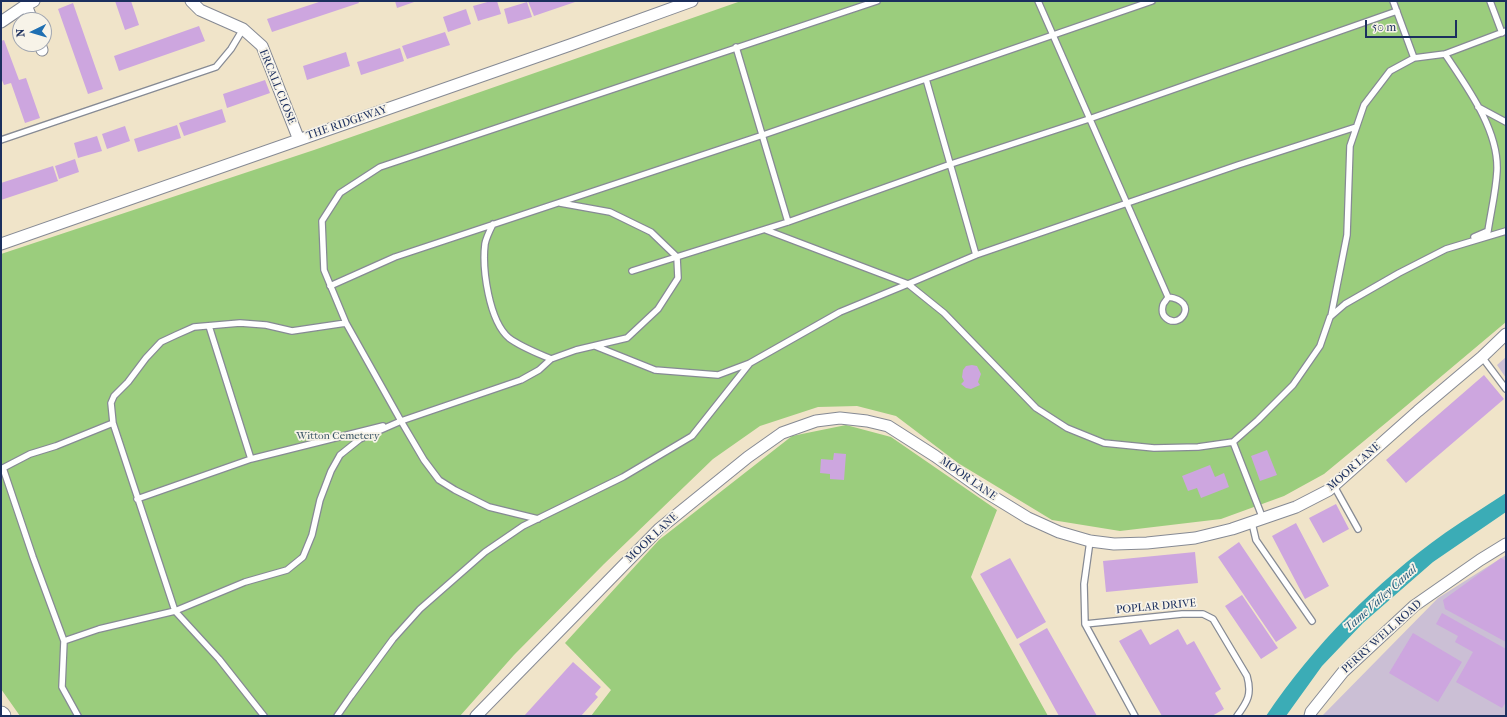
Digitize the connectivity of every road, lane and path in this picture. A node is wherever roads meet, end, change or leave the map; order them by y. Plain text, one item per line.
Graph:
1 (191, 1) edge
2 (692, 1) edge
3 (877, 1) edge
4 (1038, 1) edge
5 (1152, 1) edge
6 (1393, 1) edge
7 (1490, 1) edge
8 (30, 3) edge
9 (1397, 10) junction
10 (1, 22) edge
11 (244, 29) junction
12 (1504, 32) edge
13 (1052, 35) junction
14 (736, 47) junction
15 (1446, 54) junction
16 (1414, 58) junction
17 (926, 78) junction
18 (1478, 107) junction
19 (1089, 119) junction
20 (1506, 122) edge
21 (1356, 128) junction
22 (763, 135) junction
23 (1, 140) edge
24 (298, 140) junction
25 (951, 164) junction
26 (560, 202) junction
27 (1127, 203) junction
28 (788, 222) junction
29 (492, 224) junction
30 (766, 230) junction
31 (1506, 231) edge
32 (1, 244) edge
33 (1446, 249) junction
34 (976, 255) junction
35 (677, 257) junction
36 (632, 271) dead end
37 (908, 284) junction
38 (330, 286) junction
39 (1168, 297) junction
40 (1330, 317) junction
41 (346, 323) junction
42 (209, 326) junction
43 (1506, 334) edge
44 (595, 346) junction
45 (1482, 357) junction
46 (550, 358) junction
47 (750, 363) junction
48 (1506, 390) edge
49 (401, 421) junction
50 (114, 423) junction
51 (1233, 442) junction
52 (251, 459) junction
53 (1334, 486) junction
54 (137, 499) junction
55 (1263, 518) junction
56 (538, 520) junction
57 (1252, 523) junction
58 (1358, 529) dead end
59 (1090, 541) junction
60 (1506, 544) edge
61 (175, 611) junction
62 (1312, 621) dead end
63 (1085, 624) junction
64 (64, 641) junction
65 (78, 716) edge
66 (264, 716) edge
67 (337, 716) edge
68 (476, 716) edge
69 (1135, 716) edge
70 (1237, 716) edge
71 (1310, 716) edge

1 - 11 street, ERCALL CLOSE
2 - 24 street, THE RIDGEWAY
3 - 14 lane
4 - 13 lane
5 - 13 lane
6 - 9 lane
7 - 12 lane
8 - 10 street
9 - 16 lane
9 - 19 lane
11 - 23 lane
11 - 24 street, ERCALL CLOSE
12 - 15 lane
13 - 17 lane
13 - 19 lane
14 - 22 lane
14 - 38 lane
15 - 16 lane
15 - 18 lane
16 - 21 lane
17 - 22 lane
17 - 25 lane
18 - 20 lane
18 - 33 lane
19 - 25 lane
19 - 27 lane
21 - 27 lane
21 - 40 lane
22 - 26 lane
22 - 28 lane
24 - 32 street, THE RIDGEWAY
25 - 28 lane
25 - 34 lane
26 - 29 lane
26 - 35 lane
27 - 34 lane
27 - 39 lane
28 - 30 lane
29 - 38 lane
29 - 46 lane
30 - 35 lane
30 - 37 lane
31 - 33 lane
33 - 40 lane
34 - 37 lane
35 - 36 lane
35 - 44 lane
37 - 47 lane
37 - 51 lane
38 - 41 lane
39 - 39 lane
40 - 51 lane
41 - 42 lane
41 - 49 lane
42 - 50 lane
42 - 52 lane
43 - 45 street, MOOR LANE
44 - 46 lane
44 - 47 lane
45 - 48 lane
45 - 53 street, MOOR LANE
46 - 49 lane
47 - 56 lane
49 - 52 lane
49 - 56 lane
49 - 61 lane
50 - 54 lane
50 - 64 lane
51 - 55 lane
52 - 54 lane
53 - 55 street, MOOR LANE
53 - 58 lane
54 - 61 lane
55 - 57 street, MOOR LANE
56 - 67 lane
57 - 59 street, MOOR LANE
57 - 62 lane
59 - 63 lane
59 - 68 street, MOOR LANE
60 - 71 street, PERRY WELL ROAD
61 - 64 lane
61 - 66 lane
63 - 69 lane
63 - 70 lane, POPLAR DRIVE
64 - 65 lane

